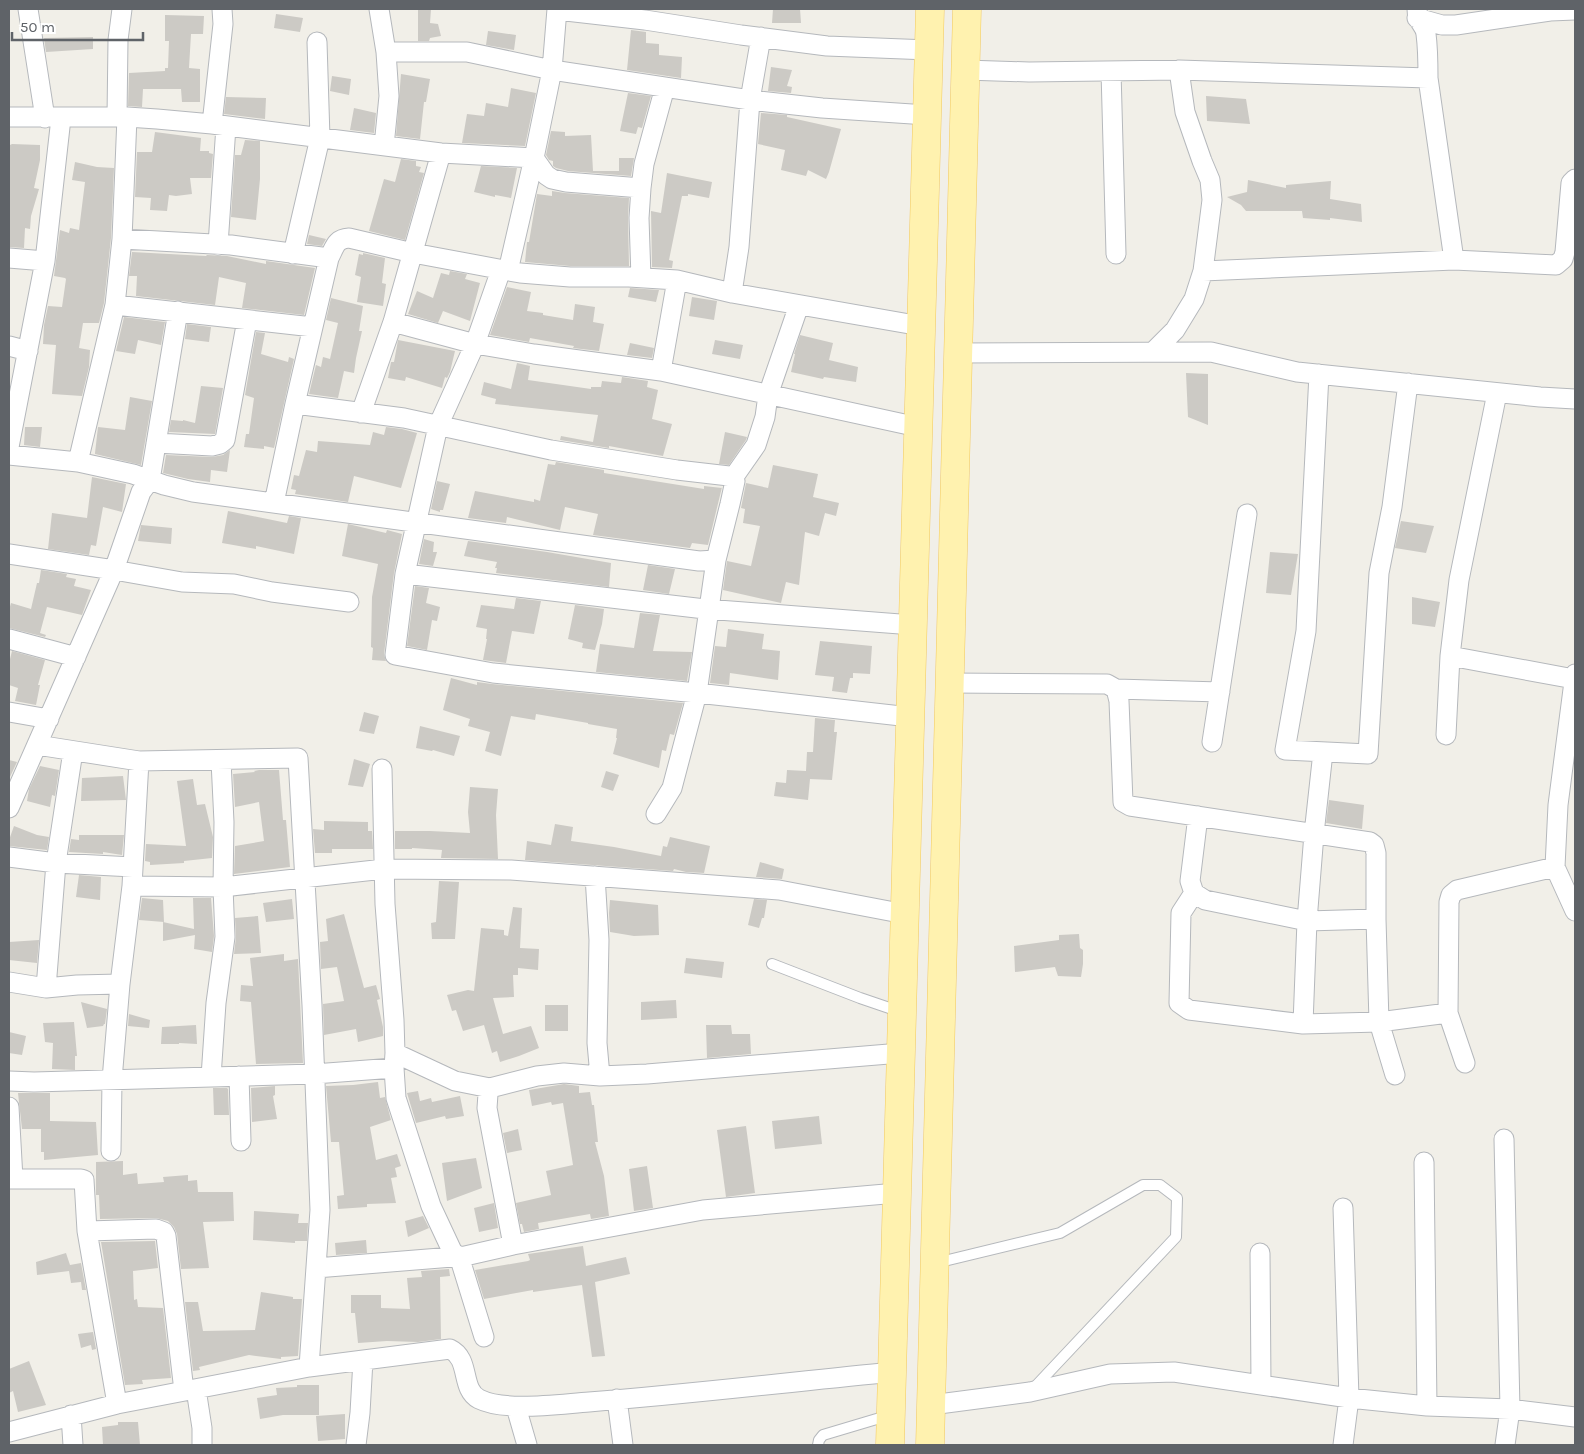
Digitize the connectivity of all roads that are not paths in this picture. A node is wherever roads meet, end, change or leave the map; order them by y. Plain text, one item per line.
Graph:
1 (28, 9) edge
2 (122, 9) edge
3 (222, 9) edge
4 (379, 9) edge
5 (557, 9) edge
6 (930, 9) edge
7 (967, 9) edge
8 (1575, 10) edge
9 (1417, 13) edge
10 (761, 37) junction
11 (317, 42) dead end
12 (929, 50) junction
13 (386, 52) junction
14 (552, 70) junction
15 (964, 70) junction
16 (1178, 70) junction
17 (1111, 71) junction
18 (1428, 78) junction
19 (664, 87) junction
20 (750, 100) junction
21 (927, 115) junction
22 (9, 117) edge
23 (122, 117) junction
24 (53, 118) junction
25 (219, 125) junction
26 (320, 138) junction
27 (384, 146) junction
28 (441, 153) junction
29 (534, 158) junction
30 (1575, 179) edge
31 (640, 188) junction
32 (122, 239) junction
33 (218, 245) junction
34 (293, 254) junction
35 (413, 254) junction
36 (1116, 254) dead end
37 (9, 258) edge
38 (329, 258) junction
39 (1454, 260) junction
40 (45, 261) junction
41 (504, 271) junction
42 (1204, 271) junction
43 (641, 278) junction
44 (677, 280) junction
45 (732, 293) junction
46 (115, 305) junction
47 (800, 305) junction
48 (178, 311) junction
49 (247, 320) junction
50 (393, 322) junction
51 (921, 326) junction
52 (313, 327) junction
53 (475, 344) junction
54 (9, 346) edge
55 (28, 350) junction
56 (1153, 352) junction
57 (958, 353) junction
58 (660, 371) junction
59 (1319, 374) junction
60 (1408, 384) junction
61 (1497, 393) junction
62 (768, 396) junction
63 (1575, 399) edge
64 (295, 404) junction
65 (361, 413) junction
66 (438, 426) junction
67 (918, 427) junction
68 (156, 443) junction
69 (9, 447) edge
70 (9, 455) edge
71 (78, 462) junction
72 (733, 478) junction
73 (150, 480) junction
74 (274, 503) junction
75 (1247, 514) dead end
76 (416, 522) junction
77 (9, 554) edge
78 (716, 560) junction
79 (114, 570) junction
80 (405, 574) junction
81 (349, 602) dead end
82 (708, 609) junction
83 (913, 625) junction
84 (9, 639) edge
85 (1450, 656) junction
86 (76, 657) junction
87 (1575, 677) edge
88 (949, 683) junction
89 (1116, 689) junction
90 (1220, 692) junction
91 (697, 693) junction
92 (9, 712) edge
93 (910, 717) junction
94 (49, 719) junction
95 (1446, 735) dead end
96 (1212, 742) dead end
97 (37, 745) junction
98 (73, 751) junction
99 (1323, 752) junction
100 (139, 761) junction
101 (221, 761) junction
102 (18, 767) edge
103 (382, 769) dead end
104 (9, 808) edge
105 (656, 814) dead end
106 (1198, 816) junction
107 (1314, 834) junction
108 (9, 857) edge
109 (56, 862) junction
110 (133, 867) junction
111 (1555, 867) junction
112 (384, 869) junction
113 (595, 876) junction
114 (305, 878) junction
115 (132, 886) junction
116 (223, 887) junction
117 (1194, 893) junction
118 (1575, 911) edge
119 (905, 914) junction
120 (1376, 919) junction
121 (1307, 921) junction
122 (772, 964) dead end
123 (9, 982) edge
124 (120, 984) junction
125 (46, 988) junction
126 (902, 1012) junction
127 (1448, 1013) junction
128 (1380, 1022) junction
129 (1303, 1024) junction
130 (901, 1053) junction
131 (394, 1060) junction
132 (1464, 1063) dead end
133 (314, 1074) junction
134 (1395, 1074) dead end
135 (239, 1076) junction
136 (600, 1076) junction
137 (211, 1077) junction
138 (112, 1080) junction
139 (9, 1081) edge
140 (490, 1088) junction
141 (9, 1106) edge
142 (1504, 1139) dead end
143 (241, 1141) dead end
144 (111, 1151) dead end
145 (1424, 1162) dead end
146 (11, 1179) edge
147 (897, 1193) junction
148 (1343, 1208) dead end
149 (88, 1231) junction
150 (513, 1245) junction
151 (1260, 1253) dead end
152 (459, 1256) junction
153 (935, 1263) junction
154 (316, 1268) junction
155 (484, 1337) dead end
156 (363, 1360) junction
157 (309, 1367) junction
158 (892, 1372) junction
159 (1261, 1385) junction
160 (190, 1390) junction
161 (1030, 1392) junction
162 (1349, 1398) junction
163 (617, 1400) junction
164 (117, 1404) junction
165 (931, 1405) junction
166 (1427, 1406) junction
167 (516, 1407) junction
168 (1510, 1410) junction
169 (71, 1415) junction
170 (891, 1415) junction
171 (1575, 1417) edge
172 (10, 1436) edge
173 (73, 1445) edge
174 (202, 1445) edge
175 (356, 1445) edge
176 (527, 1445) edge
177 (622, 1445) edge
178 (818, 1445) edge
179 (890, 1445) edge
180 (930, 1445) edge
181 (1343, 1445) edge
182 (1505, 1445) edge

1 - 24 street
2 - 23 street
3 - 25 street
4 - 13 street
5 - 10 street
5 - 14 street
6 - 12 main road
7 - 15 main road
8 - 9 street
9 - 18 street
10 - 12 street
10 - 20 street
11 - 26 street
12 - 21 main road
13 - 14 street
13 - 27 street
14 - 19 street
14 - 29 street
15 - 17 street
15 - 57 main road
16 - 17 street
16 - 18 street
16 - 42 street
17 - 36 street
18 - 39 street
19 - 20 street
19 - 31 street
20 - 21 street
20 - 45 street
21 - 51 main road
22 - 24 street
23 - 24 street
23 - 25 street
23 - 32 street
24 - 40 street
25 - 26 street
25 - 33 street
26 - 27 street
26 - 34 street
27 - 28 street
28 - 29 street
28 - 35 street
29 - 31 street
29 - 41 street
30 - 39 street
31 - 43 street
32 - 33 street
32 - 46 street
33 - 34 street
34 - 38 street
35 - 38 street
35 - 41 street
35 - 50 street
37 - 40 street
38 - 52 street
39 - 42 street
40 - 55 street
41 - 43 street
41 - 53 street
42 - 56 street
43 - 44 street
44 - 45 street
44 - 58 street
45 - 47 street
46 - 48 street
46 - 71 street
47 - 51 street
47 - 62 street
48 - 49 street
48 - 68 street
49 - 52 street
49 - 68 street
50 - 53 street
50 - 65 street
51 - 67 main road
52 - 64 street
53 - 58 street
53 - 66 street
54 - 55 street
55 - 69 street
56 - 57 street
56 - 59 street
57 - 88 main road
58 - 62 street
59 - 60 street
59 - 99 street
60 - 61 street
60 - 99 street
61 - 63 street
61 - 85 street
62 - 67 street
62 - 72 street
64 - 65 street
64 - 74 street
65 - 66 street
66 - 72 street
66 - 76 street
67 - 83 main road
68 - 73 street
70 - 71 street
71 - 73 street
72 - 78 street
73 - 74 street
73 - 79 street
74 - 76 street
75 - 90 street
76 - 78 street
76 - 80 street
77 - 79 street
78 - 82 street
79 - 81 street
79 - 86 street
80 - 82 street
80 - 91 street
82 - 83 street
82 - 91 street
83 - 93 main road
84 - 86 street
85 - 87 street
85 - 95 street
86 - 94 street
87 - 111 street
88 - 89 street
88 - 153 main road
89 - 90 street
89 - 106 street
90 - 96 street
91 - 93 street
91 - 105 street
92 - 94 street
93 - 119 main road
94 - 97 street
97 - 98 street
97 - 102 street
98 - 100 street
98 - 109 street
99 - 107 street
100 - 101 street
100 - 110 street
101 - 114 street
101 - 116 street
102 - 104 street
103 - 112 street
106 - 107 street
106 - 117 street
107 - 120 street
107 - 121 street
108 - 109 street
109 - 110 street
109 - 125 street
110 - 115 street
111 - 118 street
111 - 127 street
112 - 113 street
112 - 114 street
112 - 131 street
113 - 119 street
113 - 136 street
114 - 116 street
114 - 133 street
115 - 116 street
115 - 124 street
116 - 137 street
117 - 121 street
117 - 129 street
119 - 126 main road
120 - 121 street
120 - 128 street
121 - 129 street
122 - 126 lane
123 - 125 street
124 - 125 street
124 - 138 street
126 - 130 main road
127 - 128 street
127 - 132 street
128 - 129 street
128 - 134 street
130 - 136 street
130 - 147 main road
131 - 133 street
131 - 140 street
131 - 152 street
133 - 135 street
133 - 154 street
135 - 137 street
135 - 143 street
136 - 140 street
137 - 138 street
138 - 139 street
138 - 144 street
140 - 150 street
141 - 146 street
142 - 168 street
145 - 166 street
146 - 149 street
147 - 150 street
147 - 158 main road
148 - 162 street
149 - 160 street
149 - 164 street
150 - 152 street
151 - 159 street
152 - 154 street
152 - 155 street
153 - 161 lane
153 - 165 main road
154 - 157 street
156 - 157 street
156 - 167 street
156 - 175 street
157 - 160 street
158 - 163 street
158 - 170 main road
159 - 161 street
159 - 162 street
160 - 164 street
160 - 174 street
161 - 165 street
162 - 166 street
162 - 181 street
163 - 167 street
163 - 177 street
164 - 169 street
165 - 180 main road
166 - 168 street
167 - 176 street
168 - 171 street
168 - 182 street
169 - 172 street
169 - 173 street
170 - 178 lane
170 - 179 main road

